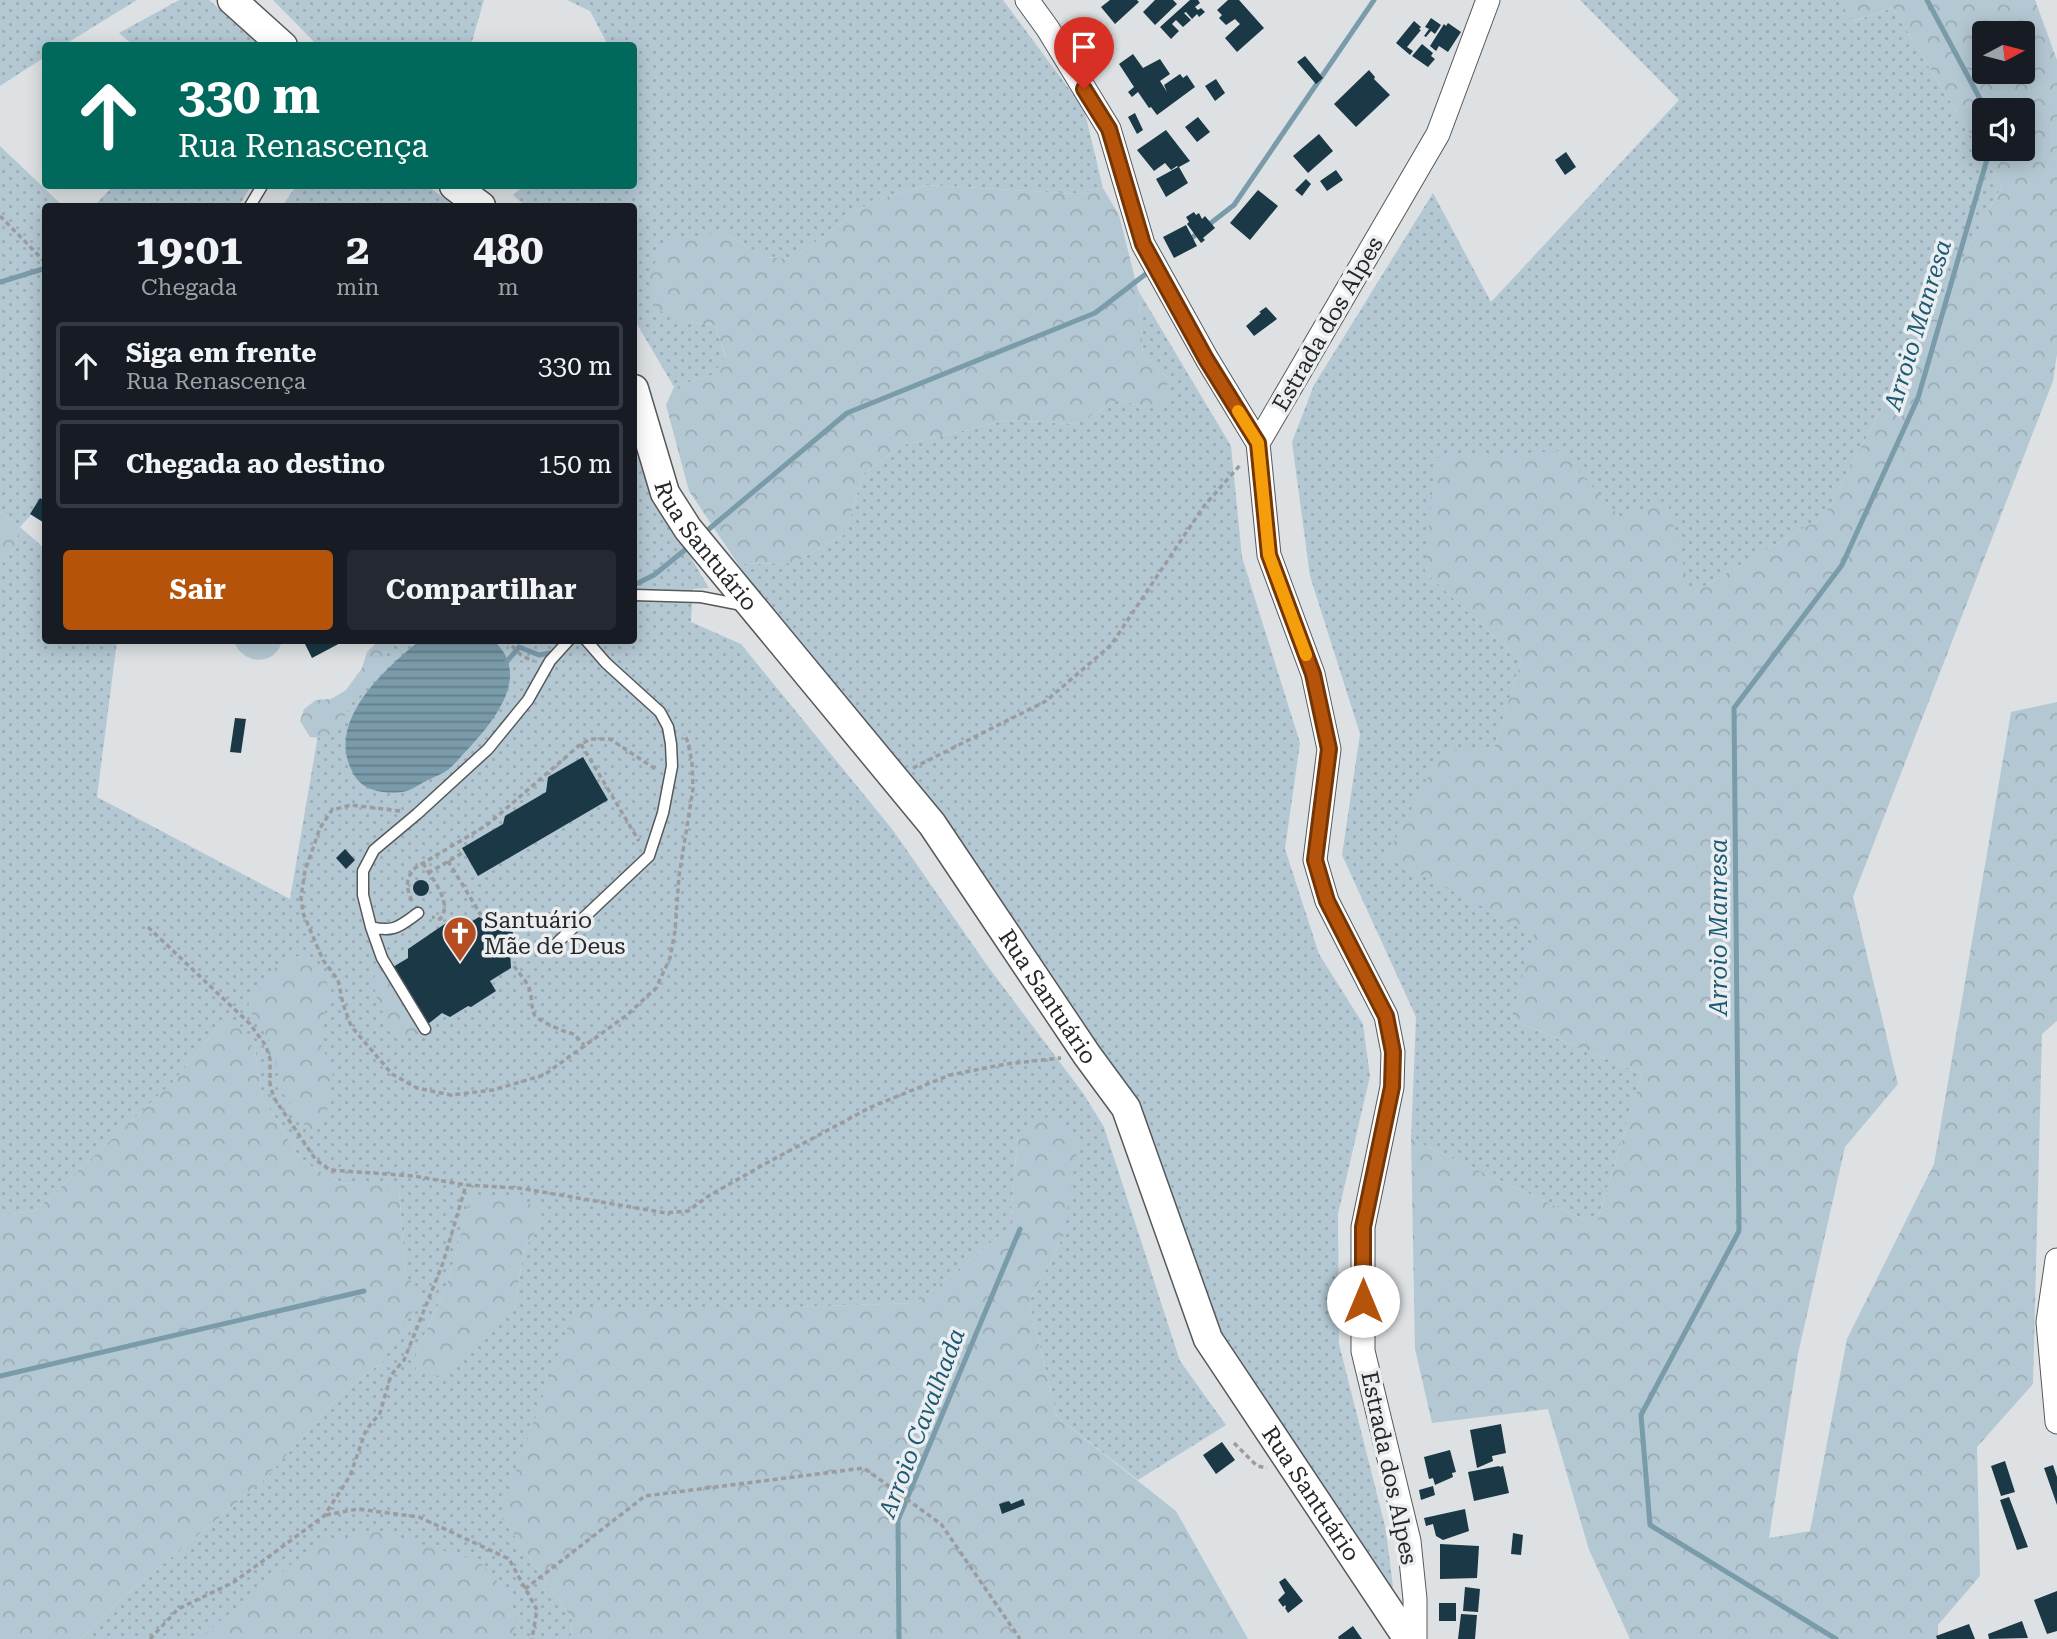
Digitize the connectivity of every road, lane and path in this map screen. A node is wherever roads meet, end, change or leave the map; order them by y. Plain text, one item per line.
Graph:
1 (232, 0) edge
2 (1027, 0) edge
3 (1488, 0) edge
4 (279, 42) edge
5 (458, 189) edge
6 (477, 203) edge
7 (0, 216) edge
8 (42, 259) edge
9 (637, 399) edge
10 (1258, 443) junction
11 (637, 595) edge
12 (752, 607) junction
13 (510, 644) edge
14 (565, 644) edge
15 (589, 644) edge
16 (550, 661) junction
17 (668, 727) junction
18 (581, 744) junction
19 (669, 778) junction
20 (896, 778) junction
21 (464, 852) dead end
22 (649, 856) junction
23 (448, 861) junction
24 (422, 863) junction
25 (428, 873) junction
26 (418, 913) junction
27 (481, 915) dead end
28 (371, 927) junction
29 (148, 928) dead end
30 (558, 942) dead end
31 (514, 966) dead end
32 (425, 1029) dead end
33 (1087, 1055) junction
34 (466, 1185) junction
35 (2057, 1260) edge
36 (2057, 1422) edge
37 (324, 1516) junction
38 (525, 1589) junction
39 (150, 1639) edge
40 (532, 1639) edge
41 (1020, 1639) edge
42 (1408, 1639) edge
43 (1415, 1639) edge

1 - 4 street
2 - 10 street
3 - 10 street, Estrada dos Alpes
5 - 6 street
7 - 8 path
9 - 12 street, Rua Santuário
10 - 20 path
10 - 43 street, Estrada dos Alpes
11 - 12 lane
12 - 20 street, Rua Santuário
13 - 16 path
14 - 16 lane
15 - 17 lane
16 - 28 lane
17 - 19 lane
17 - 31 path
18 - 19 path
18 - 22 path
18 - 24 path
19 - 22 lane
20 - 33 street, Rua Santuário
21 - 23 path
22 - 30 lane
23 - 25 path
23 - 27 path
24 - 25 path
24 - 26 path
25 - 26 path
26 - 28 lane
28 - 32 lane
29 - 34 path
33 - 34 path
33 - 42 street, Rua Santuário
34 - 37 path
35 - 36 street
37 - 38 path
37 - 39 path
38 - 40 path
38 - 41 path

